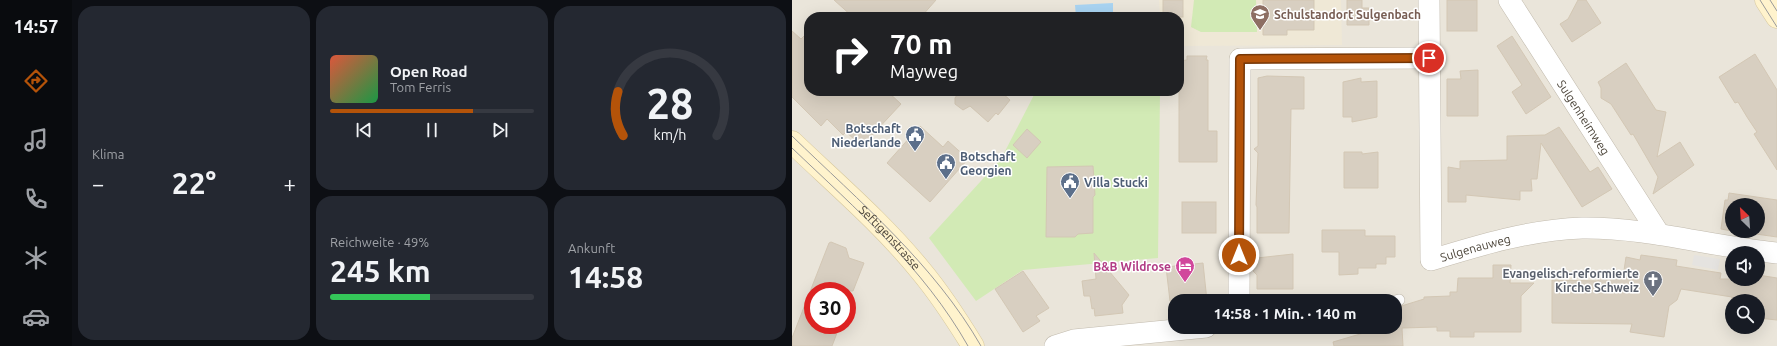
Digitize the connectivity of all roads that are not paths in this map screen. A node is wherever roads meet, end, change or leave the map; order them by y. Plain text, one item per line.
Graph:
1 (1429, 0) edge
2 (1509, 0) edge
3 (1766, 0) edge
4 (1777, 17) edge
5 (1429, 58) junction
6 (792, 142) edge
7 (1659, 234) junction
8 (1777, 253) edge
9 (1239, 294) edge
10 (1168, 331) edge
11 (973, 346) edge
12 (1055, 346) edge

1 - 5 street, Sulgenauweg
2 - 7 street, Sulgenheimweg
3 - 4 main road
5 - 7 street, Sulgenauweg
5 - 9 street
6 - 11 main road, Seftigenstrasse
7 - 8 street, Sulgenauweg
10 - 12 street

